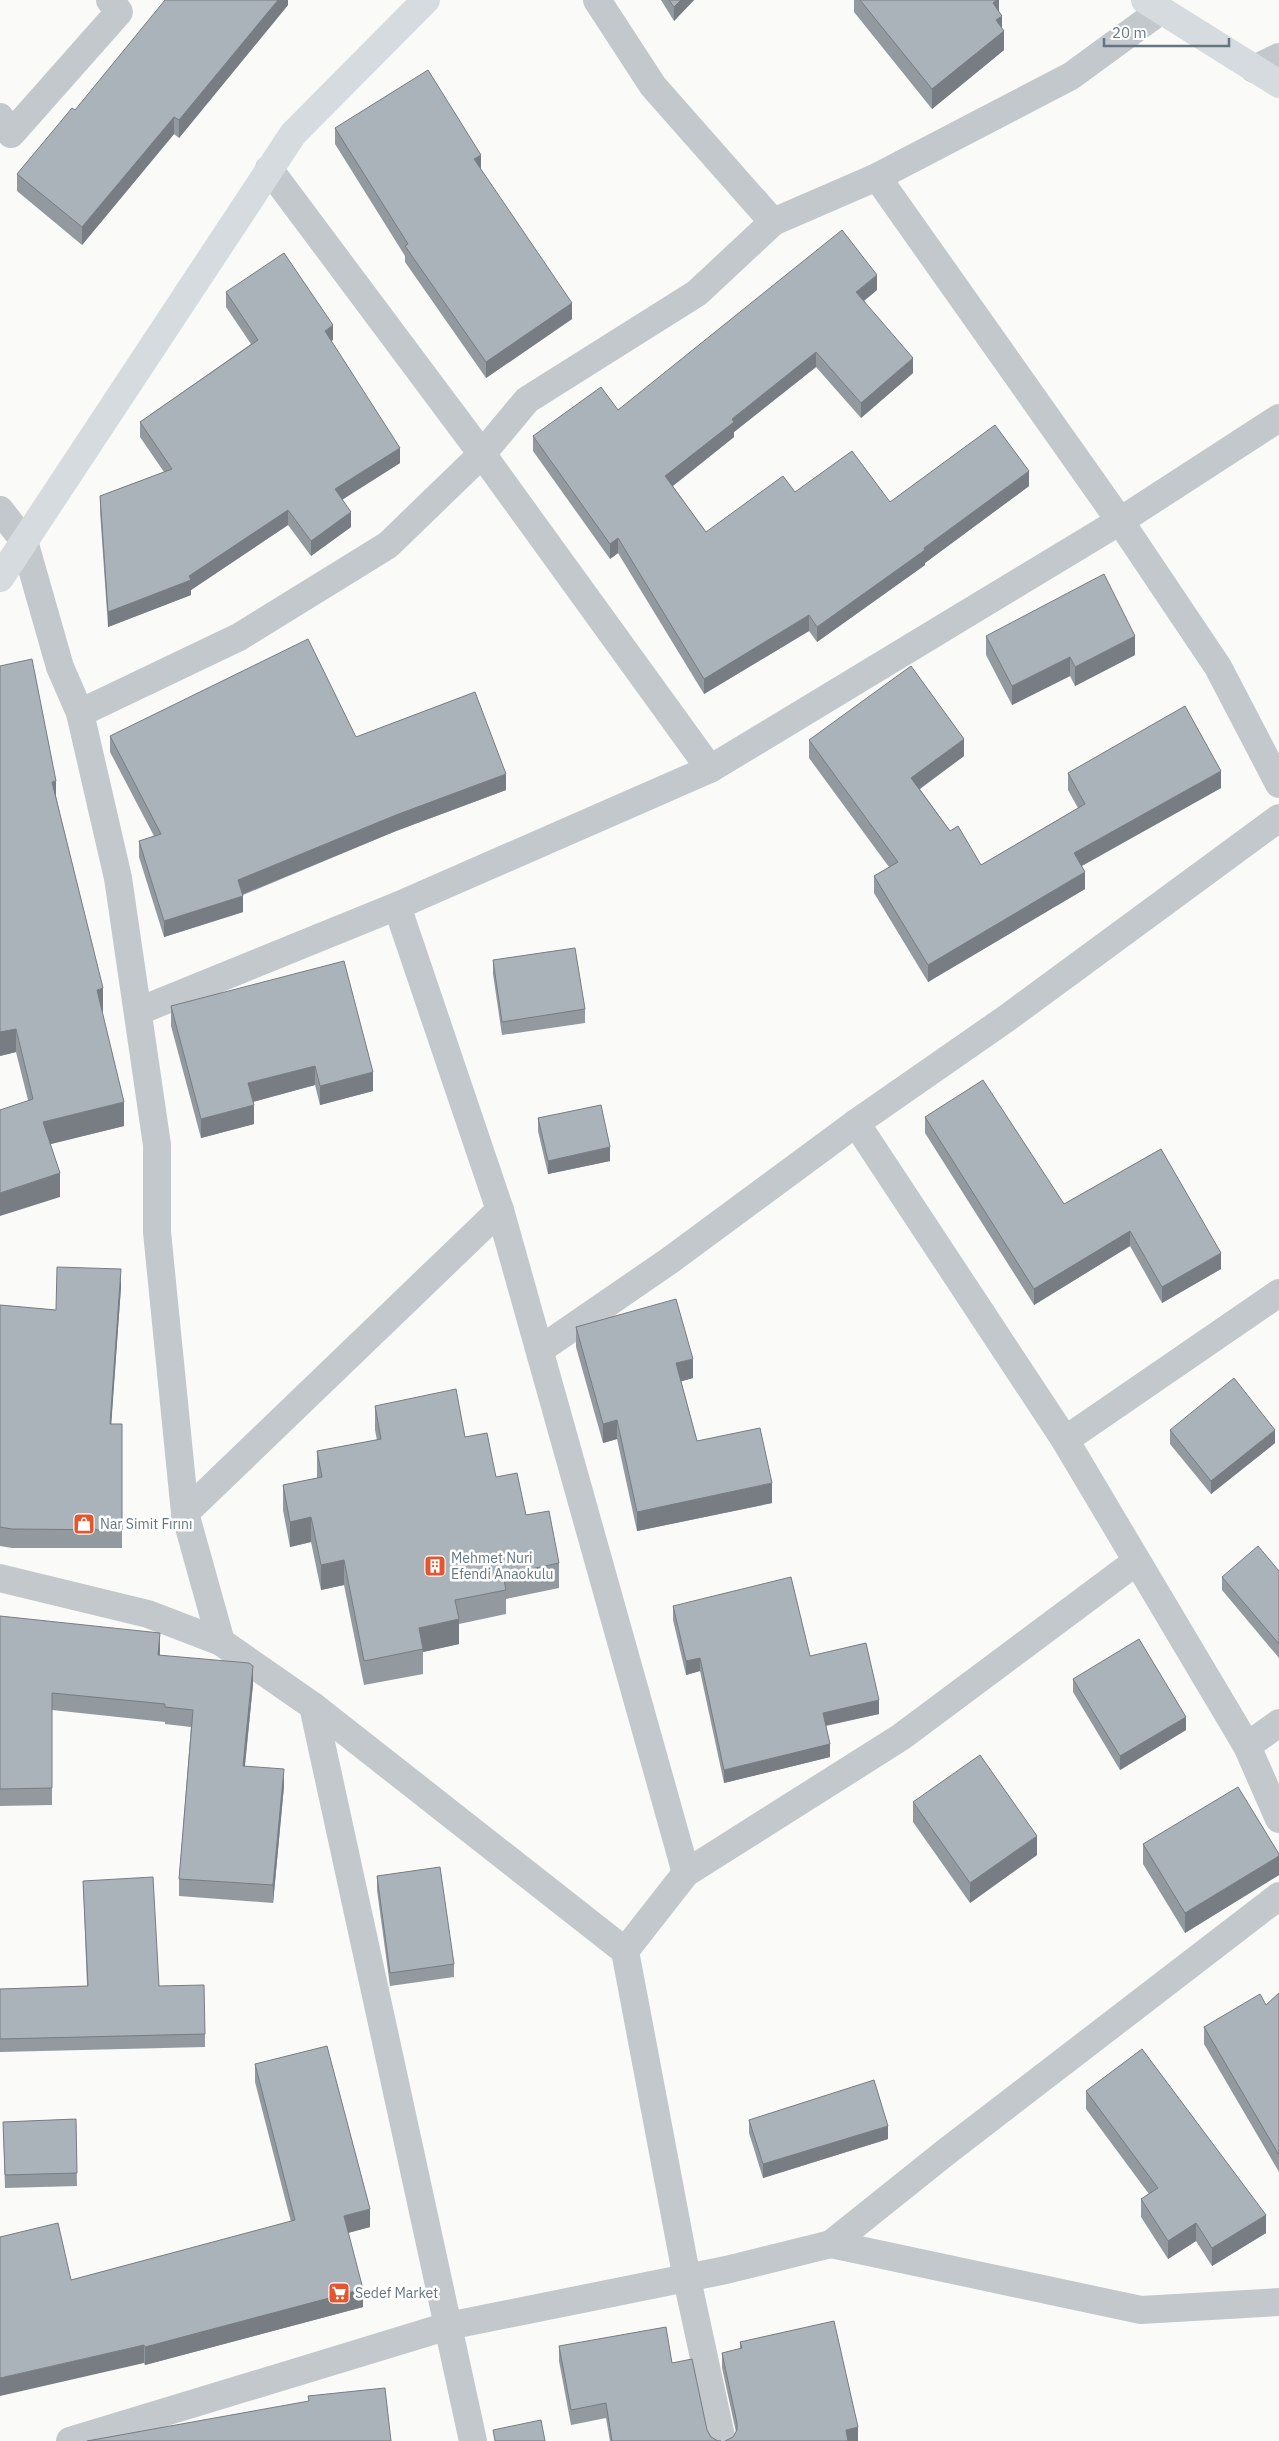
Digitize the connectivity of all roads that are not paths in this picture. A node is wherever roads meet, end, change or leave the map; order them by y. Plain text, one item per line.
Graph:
1 (110, 0) edge
2 (426, 0) edge
3 (597, 0) edge
4 (1152, 5) edge
5 (1279, 57) edge
6 (1254, 69) junction
7 (1279, 84) edge
8 (0, 117) edge
9 (269, 169) junction
10 (877, 177) junction
11 (773, 222) junction
12 (1279, 418) edge
13 (482, 454) junction
14 (0, 510) edge
15 (1120, 521) junction
16 (24, 541) junction
17 (0, 578) edge
18 (80, 713) junction
19 (710, 769) junction
20 (1279, 784) edge
21 (1279, 818) edge
22 (397, 906) junction
23 (139, 1011) junction
24 (856, 1122) junction
25 (500, 1210) junction
26 (1279, 1293) edge
27 (541, 1349) junction
28 (1065, 1440) junction
29 (186, 1513) junction
30 (1137, 1561) junction
31 (0, 1578) edge
32 (222, 1642) junction
33 (313, 1706) junction
34 (1279, 1723) edge
35 (1247, 1746) junction
36 (1279, 1819) edge
37 (686, 1873) junction
38 (1279, 1896) edge
39 (625, 1951) junction
40 (831, 2244) junction
41 (687, 2278) junction
42 (1279, 2302) edge
43 (448, 2326) junction
44 (70, 2441) edge
45 (473, 2441) edge
46 (722, 2441) edge

1 - 8 street
2 - 9 street
3 - 11 street
4 - 6 street
4 - 10 street
5 - 6 street
6 - 7 street
9 - 13 street
9 - 16 street
10 - 11 street
10 - 15 street
11 - 13 street
12 - 15 street
13 - 18 street
13 - 19 street
14 - 16 street
15 - 19 street
15 - 20 street
16 - 17 street
16 - 18 street
18 - 23 street
19 - 22 street
21 - 24 street
22 - 23 street
22 - 25 street
23 - 29 street
24 - 27 street
24 - 28 street
25 - 27 street
25 - 29 street
26 - 28 street
27 - 37 street
28 - 30 street
29 - 32 street
30 - 35 street
30 - 37 street
31 - 32 street
32 - 33 street
33 - 39 street
33 - 43 street
34 - 35 street
35 - 36 street
37 - 39 street
38 - 40 street
39 - 41 street
40 - 41 street
40 - 42 street
41 - 43 street
41 - 46 street
43 - 44 street
43 - 45 street

